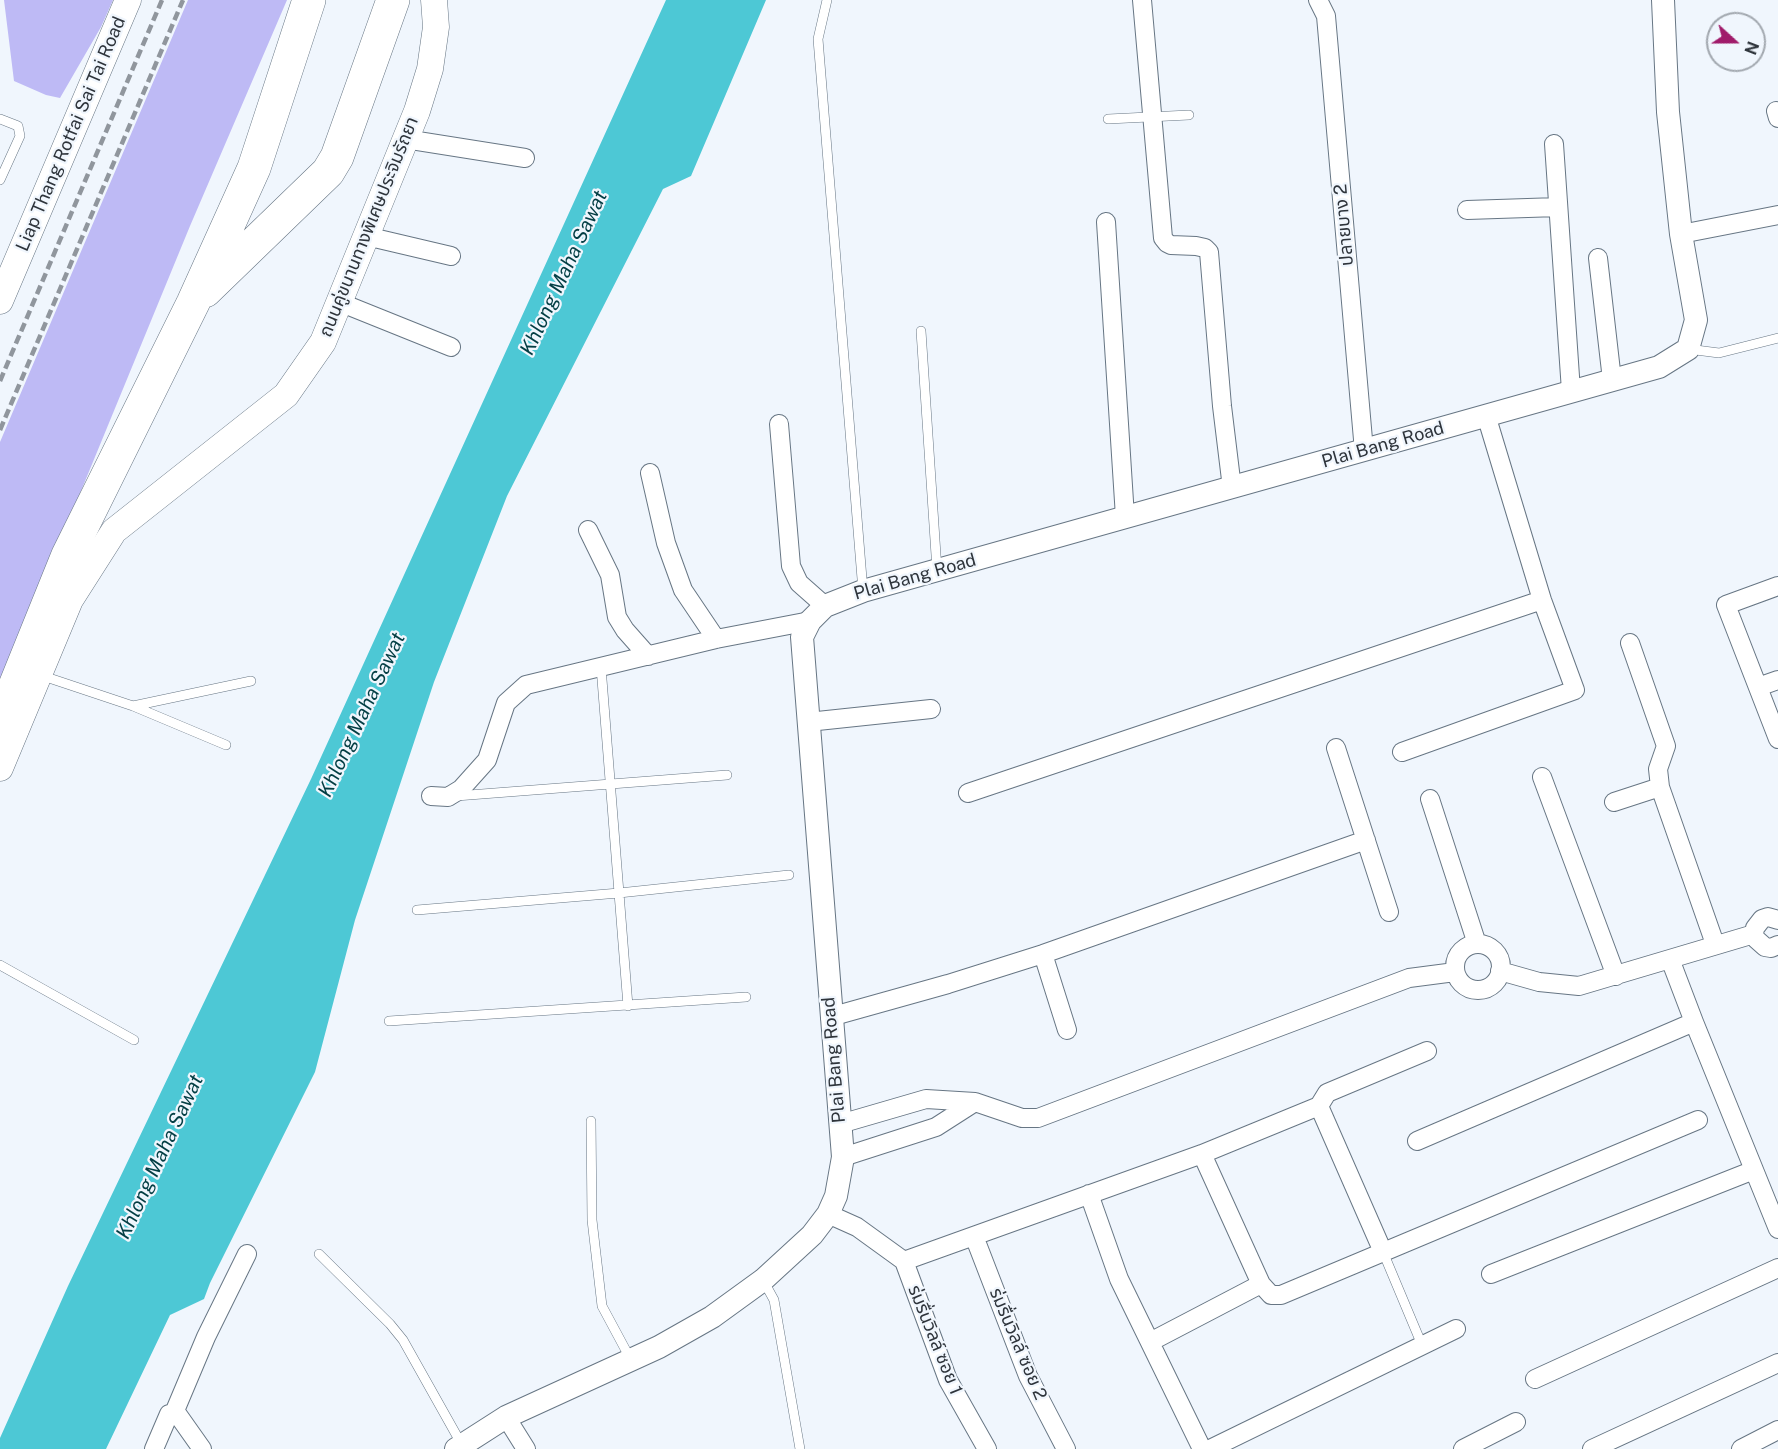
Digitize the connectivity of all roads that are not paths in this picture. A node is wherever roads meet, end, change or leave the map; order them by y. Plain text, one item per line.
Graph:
1 (128, 0) edge
2 (309, 0) edge
3 (393, 0) edge
4 (434, 0) edge
5 (828, 0) edge
6 (1142, 0) edge
7 (1318, 0) edge
8 (1663, 0) edge
9 (1189, 115) dead end
10 (1153, 117) junction
11 (0, 119) edge
12 (1108, 119) dead end
13 (405, 139) junction
14 (1554, 144) dead end
15 (525, 158) dead end
16 (0, 180) edge
17 (1558, 207) junction
18 (1467, 210) dead end
19 (1778, 215) edge
20 (1106, 222) dead end
21 (1681, 234) junction
22 (366, 236) junction
23 (451, 256) dead end
24 (1598, 258) dead end
25 (0, 302) edge
26 (339, 302) junction
27 (193, 303) junction
28 (921, 331) dead end
29 (1778, 338) edge
30 (451, 347) dead end
31 (1688, 349) junction
32 (1612, 380) junction
33 (1571, 391) junction
34 (1486, 415) junction
35 (779, 424) dead end
36 (1365, 451) junction
37 (650, 473) dead end
38 (1232, 488) junction
39 (1125, 517) junction
40 (588, 530) dead end
41 (938, 570) junction
42 (1778, 586) edge
43 (863, 591) junction
44 (1542, 600) junction
45 (817, 614) junction
46 (716, 639) junction
47 (1630, 643) dead end
48 (648, 656) junction
49 (601, 667) junction
50 (40, 675) junction
51 (1778, 680) edge
52 (251, 681) dead end
53 (1758, 687) junction
54 (133, 706) junction
55 (931, 709) dead end
56 (808, 722) junction
57 (0, 723) edge
58 (1778, 739) edge
59 (226, 745) dead end
60 (1336, 748) dead end
61 (1402, 752) dead end
62 (0, 768) edge
63 (727, 775) dead end
64 (1542, 777) dead end
65 (611, 784) junction
66 (1660, 787) junction
67 (968, 793) dead end
68 (440, 797) joint
69 (1430, 799) dead end
70 (1614, 802) dead end
71 (1366, 840) junction
72 (789, 875) dead end
73 (620, 893) junction
74 (417, 910) dead end
75 (1389, 912) dead end
76 (1778, 920) edge
77 (1754, 934) junction
78 (1477, 944) junction
79 (1715, 944) junction
80 (1778, 947) edge
81 (1043, 954) junction
82 (1670, 959) junction
83 (0, 965) edge
84 (1500, 971) junction
85 (1455, 972) junction
86 (1616, 976) junction
87 (746, 997) dead end
88 (628, 1006) junction
89 (830, 1017) junction
90 (389, 1021) dead end
91 (1694, 1022) junction
92 (1067, 1030) dead end
93 (134, 1040) dead end
94 (1427, 1051) dead end
95 (975, 1102) junction
96 (1319, 1106) junction
97 (591, 1120) dead end
98 (1698, 1120) dead end
99 (840, 1124) junction
100 (1417, 1141) dead end
101 (1202, 1154) junction
102 (843, 1157) junction
103 (1754, 1170) junction
104 (1089, 1194) junction
105 (828, 1214) junction
106 (1778, 1230) edge
107 (974, 1236) junction
108 (1383, 1252) junction
109 (248, 1254) dead end
110 (319, 1254) dead end
111 (904, 1261) junction
112 (1778, 1268) edge
113 (1491, 1274) dead end
114 (763, 1280) junction
115 (1261, 1284) junction
116 (1456, 1329) dead end
117 (1150, 1342) junction
118 (1422, 1345) junction
119 (631, 1360) junction
120 (1778, 1363) edge
121 (1535, 1379) dead end
122 (174, 1413) junction
123 (507, 1417) junction
124 (1516, 1422) dead end
125 (1778, 1430) edge
126 (459, 1447) edge
127 (154, 1449) edge
128 (202, 1449) edge
129 (526, 1449) edge
130 (800, 1449) edge
131 (987, 1449) edge
132 (1066, 1449) edge
133 (1202, 1449) edge
134 (1210, 1449) edge
135 (1463, 1449) edge
136 (1592, 1449) edge
137 (1741, 1449) edge

1 - 25 main road, Liap Thang Rotfai Sai Tai Road
2 - 27 highway
3 - 27 highway
4 - 13 main road, ถนนคู่ขนานทางพิเศษประจิมรัถยา
5 - 43 lane
6 - 10 street
7 - 36 street, ปลายบาง 2
8 - 21 street
9 - 10 lane
10 - 12 lane
10 - 38 street
11 - 16 lane
13 - 15 street
13 - 22 main road, ถนนคู่ขนานทางพิเศษประจิมรัถยา
14 - 17 street
17 - 18 street
17 - 33 street
19 - 21 street
20 - 39 street
21 - 31 street
22 - 23 street
22 - 26 main road, ถนนคู่ขนานทางพิเศษประจิมรัถยา
24 - 32 street
26 - 30 street
26 - 50 main road, ถนนคู่ขนานทางพิเศษประจิมรัถยา
27 - 57 highway
28 - 41 lane
29 - 31 lane
31 - 32 street, Plai Bang Road
32 - 33 street, Plai Bang Road
33 - 34 street, Plai Bang Road
34 - 36 street, Plai Bang Road
34 - 44 street
35 - 45 street
36 - 38 street, Plai Bang Road
37 - 46 street
38 - 39 street, Plai Bang Road
39 - 41 street, Plai Bang Road
40 - 48 street
41 - 43 street, Plai Bang Road
42 - 53 street
43 - 45 street, Plai Bang Road
44 - 61 street
44 - 67 street
45 - 46 street
45 - 56 street, Plai Bang Road
46 - 48 street
47 - 66 street
48 - 49 street
49 - 65 lane
49 - 68 street
50 - 54 lane
50 - 62 main road, ถนนคู่ขนานทางพิเศษประจิมรัถยา
51 - 53 street
52 - 54 lane
53 - 58 street
54 - 59 lane
55 - 56 street
56 - 89 street, Plai Bang Road
60 - 71 street
63 - 65 lane
64 - 86 street
65 - 68 lane
65 - 73 lane
66 - 70 street
66 - 79 street
69 - 78 street
71 - 75 street
71 - 81 street
72 - 73 lane
73 - 74 lane
73 - 88 lane
76 - 77 street
77 - 79 street
77 - 80 street
78 - 84 street
78 - 85 street
79 - 82 street
81 - 89 street
81 - 92 street
82 - 86 street
82 - 91 street
83 - 93 lane
84 - 85 street
84 - 86 street
85 - 95 street
87 - 88 lane
88 - 90 lane
89 - 99 street, Plai Bang Road
91 - 100 street
91 - 103 street
94 - 96 street
95 - 99 street
95 - 102 street
96 - 101 street
96 - 108 street
97 - 119 lane
98 - 108 street
99 - 102 street, Plai Bang Road
101 - 104 street
101 - 115 street
102 - 105 street, Plai Bang Road
103 - 106 street
103 - 113 street
104 - 107 street
104 - 117 street
105 - 111 street
105 - 114 street, Plai Bang Road
107 - 111 street
107 - 132 street, ร่มรื่นวิลล์ ซอย 2
108 - 115 street
108 - 118 lane
109 - 122 street
110 - 126 lane
111 - 131 street, ร่มรื่นวิลล์ ซอย 1
112 - 121 street
114 - 119 street, Plai Bang Road
114 - 130 lane
115 - 117 street
116 - 118 street
117 - 133 street
118 - 134 street
119 - 123 street, Plai Bang Road
120 - 136 street
122 - 127 street
122 - 128 street
123 - 126 street, Plai Bang Road
123 - 129 street
124 - 135 street
125 - 137 street

